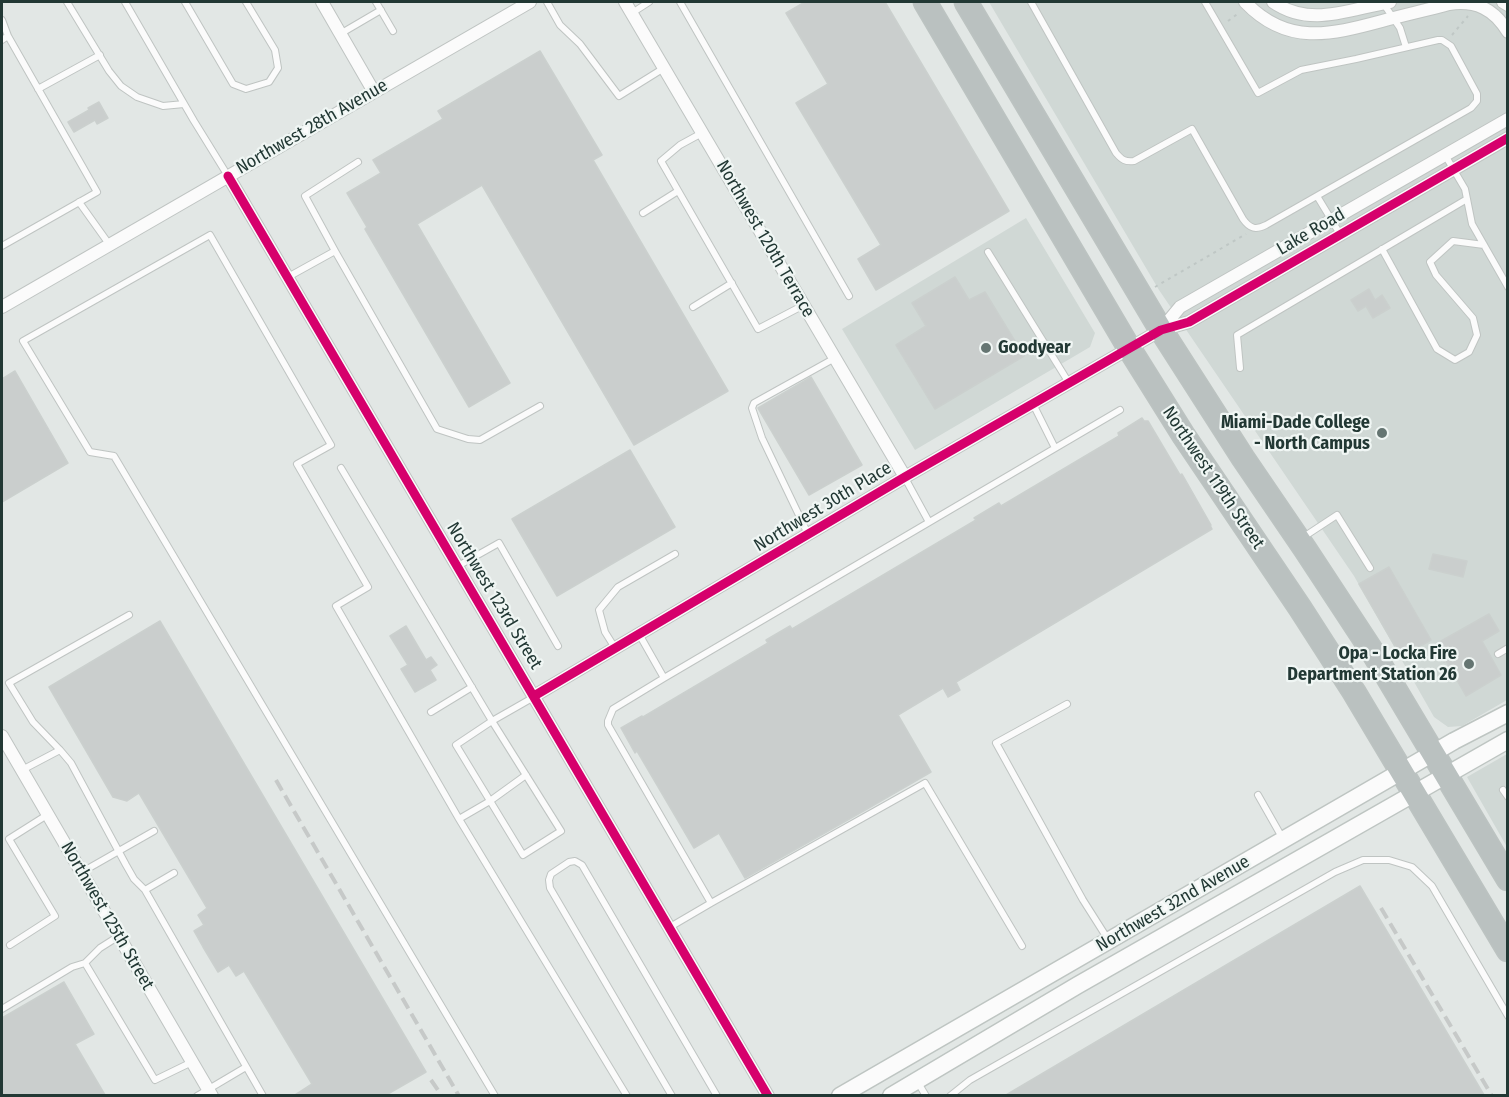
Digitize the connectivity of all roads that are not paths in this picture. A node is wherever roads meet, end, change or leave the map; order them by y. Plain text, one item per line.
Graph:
1 (68, 2) edge
2 (125, 2) edge
3 (185, 2) edge
4 (246, 2) edge
5 (322, 2) edge
6 (376, 2) edge
7 (530, 2) edge
8 (547, 2) edge
9 (625, 2) edge
10 (649, 2) edge
11 (680, 2) edge
12 (924, 2) edge
13 (966, 2) edge
14 (1031, 2) edge
15 (1205, 2) edge
16 (1245, 2) edge
17 (1273, 2) edge
18 (1385, 2) edge
19 (1503, 2) edge
20 (1508, 5) edge
21 (381, 10) junction
22 (632, 14) junction
23 (1393, 18) junction
24 (2, 20) edge
25 (393, 31) dead end
26 (1508, 32) edge
27 (340, 33) junction
28 (8, 36) junction
29 (2, 40) edge
30 (1407, 47) junction
31 (100, 55) junction
32 (664, 68) junction
33 (38, 89) junction
34 (374, 92) junction
35 (184, 104) junction
36 (1508, 119) edge
37 (702, 133) junction
38 (1508, 138) edge
39 (1445, 155) junction
40 (358, 162) dead end
41 (1453, 169) junction
42 (228, 176) junction
43 (678, 191) junction
44 (1317, 196) junction
45 (1467, 199) junction
46 (79, 202) junction
47 (643, 213) dead end
48 (1332, 220) junction
49 (1340, 234) junction
50 (109, 244) junction
51 (1484, 244) junction
52 (2, 246) edge
53 (1382, 249) junction
54 (335, 251) junction
55 (988, 252) dead end
56 (288, 277) junction
57 (732, 284) junction
58 (1508, 287) edge
59 (849, 296) dead end
60 (804, 305) junction
61 (2, 307) edge
62 (693, 307) dead end
63 (1161, 330) junction
64 (1129, 348) junction
65 (835, 358) junction
66 (1240, 368) dead end
67 (1069, 383) junction
68 (1033, 404) junction
69 (540, 406) dead end
70 (1120, 410) dead end
71 (1055, 448) junction
72 (341, 468) dead end
73 (905, 477) junction
74 (929, 522) junction
75 (808, 534) junction
76 (1299, 540) junction
77 (675, 554) dead end
78 (458, 566) junction
79 (1370, 568) dead end
80 (129, 615) dead end
81 (639, 634) junction
82 (558, 646) dead end
83 (1508, 648) edge
84 (615, 649) junction
85 (1498, 654) dead end
86 (664, 678) junction
87 (472, 687) junction
88 (534, 696) junction
89 (1066, 704) dead end
90 (431, 712) dead end
91 (1508, 713) edge
92 (492, 721) junction
93 (2, 736) edge
94 (1508, 740) edge
95 (60, 750) junction
96 (1433, 754) junction
97 (21, 771) junction
98 (1401, 772) junction
99 (526, 776) junction
100 (1446, 776) junction
101 (1503, 790) dead end
102 (1414, 793) junction
103 (1258, 795) dead end
104 (1508, 797) edge
105 (490, 801) junction
106 (47, 815) junction
107 (459, 819) junction
108 (154, 831) dead end
109 (1284, 840) junction
110 (119, 850) junction
111 (81, 872) junction
112 (174, 873) dead end
113 (1508, 879) edge
114 (145, 890) junction
115 (711, 903) junction
116 (670, 927) junction
117 (118, 936) junction
118 (1109, 941) junction
119 (10, 945) dead end
120 (1022, 946) dead end
121 (1508, 950) edge
122 (85, 963) junction
123 (2, 1009) edge
124 (1508, 1016) edge
125 (192, 1062) junction
126 (246, 1067) junction
127 (917, 1080) junction
128 (206, 1093) edge
129 (263, 1095) edge
130 (495, 1095) edge
131 (627, 1095) edge
132 (672, 1095) edge
133 (717, 1095) edge
134 (768, 1095) edge
135 (840, 1095) edge
136 (891, 1095) edge
137 (926, 1095) edge
138 (950, 1095) edge

1 - 31 lane
2 - 35 lane
3 - 4 lane
5 - 27 street
6 - 21 lane
7 - 34 street, Northwest 28th Avenue
8 - 32 lane
9 - 22 street, Northwest 120th Terrace
10 - 22 lane
11 - 59 lane
12 - 64 highway, Northwest 119th Street
13 - 63 highway, Northwest 119th Street
14 - 44 lane
15 - 30 lane
16 - 23 street
17 - 18 street
18 - 23 lane
19 - 20 street
21 - 25 lane
21 - 27 lane
22 - 32 street, Northwest 120th Terrace
23 - 26 street
23 - 30 lane
24 - 28 lane
27 - 34 street
28 - 29 lane
28 - 33 lane
30 - 44 lane
31 - 33 lane
31 - 35 lane
32 - 37 street, Northwest 120th Terrace
33 - 46 lane
34 - 42 street, Northwest 28th Avenue
35 - 42 lane
36 - 39 street, Lake Road
37 - 43 lane
37 - 60 street, Northwest 120th Terrace
38 - 41 street, Lake Road
39 - 41 lane
39 - 48 street, Lake Road
40 - 54 lane
41 - 45 lane
41 - 49 street, Lake Road
42 - 50 street, Northwest 28th Avenue
42 - 56 street, Northwest 123rd Street
43 - 47 lane
43 - 57 lane
44 - 48 lane
45 - 51 lane
45 - 53 lane
46 - 50 lane
46 - 52 lane
48 - 49 lane
48 - 63 street, Lake Road
49 - 63 street, Lake Road
50 - 61 street, Northwest 28th Avenue
51 - 53 lane
51 - 58 lane
53 - 66 lane
54 - 56 lane
54 - 69 lane
55 - 67 lane
56 - 78 street, Northwest 123rd Street
57 - 60 lane
57 - 62 lane
60 - 65 street, Northwest 120th Terrace
63 - 64 street, Lake Road
63 - 76 highway, Northwest 119th Street
64 - 67 street, Northwest 30th Place
64 - 98 highway, Northwest 119th Street
65 - 73 street, Northwest 120th Terrace
65 - 75 lane
67 - 68 street, Northwest 30th Place
68 - 71 lane
68 - 73 street, Northwest 30th Place
70 - 71 lane
71 - 74 lane
72 - 87 lane
73 - 74 lane
73 - 75 street, Northwest 30th Place
74 - 86 lane
75 - 81 street, Northwest 30th Place
76 - 79 lane
76 - 96 highway, Northwest 119th Street
77 - 84 lane
78 - 82 lane
78 - 88 street, Northwest 123rd Street
80 - 95 lane
81 - 84 street, Northwest 30th Place
81 - 86 lane
83 - 85 lane
84 - 88 street, Northwest 30th Place
86 - 115 lane
87 - 90 lane
87 - 92 lane
88 - 92 lane
88 - 116 street, Northwest 123rd Street
89 - 118 lane
91 - 96 main road, Northwest 32nd Avenue
92 - 99 lane
92 - 105 lane
93 - 97 street, Northwest 125th Street
94 - 100 main road, Northwest 32nd Avenue
95 - 97 lane
95 - 110 lane
96 - 98 main road, Northwest 32nd Avenue
96 - 100 highway, Northwest 119th Street
97 - 106 street, Northwest 125th Street
98 - 102 highway, Northwest 119th Street
98 - 109 main road, Northwest 32nd Avenue
99 - 105 lane
99 - 105 lane
100 - 102 main road, Northwest 32nd Avenue
100 - 113 highway, Northwest 119th Street
101 - 104 lane
102 - 121 highway, Northwest 119th Street
102 - 127 main road, Northwest 32nd Avenue
103 - 109 lane
105 - 107 lane
106 - 111 street, Northwest 125th Street
106 - 119 lane
107 - 130 lane
107 - 131 lane
108 - 110 lane
109 - 118 main road, Northwest 32nd Avenue
110 - 111 lane
110 - 114 lane
111 - 117 street, Northwest 125th Street
112 - 114 lane
114 - 126 lane
115 - 116 lane
115 - 120 lane
116 - 134 street, Northwest 123rd Street
117 - 122 lane
117 - 125 street, Northwest 125th Street
118 - 135 main road, Northwest 32nd Avenue
122 - 123 lane
122 - 125 lane
124 - 138 lane
125 - 128 street, Northwest 125th Street
126 - 128 lane
126 - 129 lane
127 - 136 main road, Northwest 32nd Avenue
127 - 137 lane
132 - 133 lane

